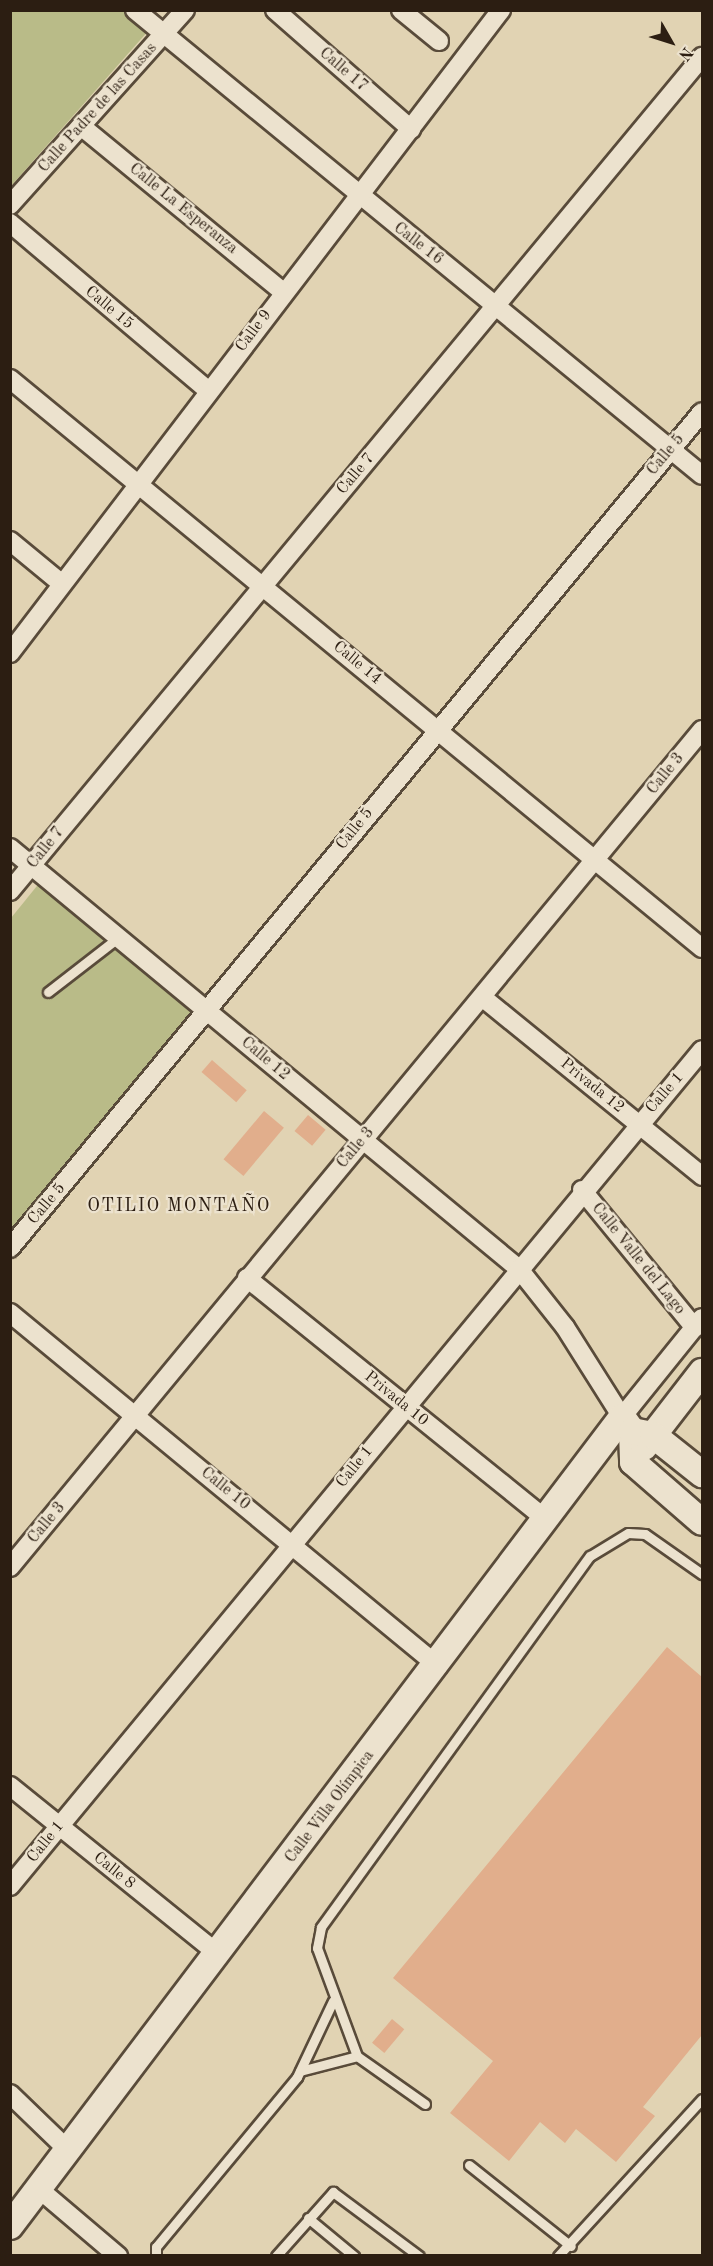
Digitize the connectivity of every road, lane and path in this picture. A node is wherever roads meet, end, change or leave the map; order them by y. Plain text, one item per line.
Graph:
1 (135, 10) edge
2 (185, 10) edge
3 (276, 10) edge
4 (401, 10) edge
5 (501, 10) edge
6 (163, 34) junction
7 (439, 41) dead end
8 (702, 57) edge
9 (81, 126) junction
10 (411, 129) junction
11 (359, 196) junction
12 (10, 205) edge
13 (10, 223) edge
14 (283, 292) junction
15 (497, 306) junction
16 (10, 379) edge
17 (209, 391) junction
18 (702, 412) edge
19 (671, 449) junction
20 (702, 475) edge
21 (136, 483) junction
22 (10, 540) edge
23 (61, 583) junction
24 (264, 584) junction
25 (10, 653) edge
26 (437, 729) junction
27 (702, 730) edge
28 (10, 848) edge
29 (595, 860) junction
30 (32, 866) junction
31 (10, 891) edge
32 (118, 937) junction
33 (702, 948) edge
34 (48, 992) dead end
35 (482, 997) junction
36 (207, 1010) junction
37 (702, 1050) edge
38 (639, 1124) junction
39 (363, 1140) junction
40 (702, 1176) edge
41 (582, 1190) junction
42 (10, 1248) edge
43 (519, 1269) junction
44 (247, 1278) junction
45 (10, 1313) edge
46 (699, 1323) edge
47 (702, 1372) edge
48 (405, 1406) junction
49 (135, 1416) junction
50 (636, 1427) junction
51 (702, 1474) edge
52 (546, 1519) junction
53 (702, 1522) edge
54 (291, 1544) junction
55 (10, 1567) edge
56 (702, 1574) edge
57 (438, 1666) junction
58 (10, 1786) edge
59 (59, 1827) junction
60 (10, 1886) edge
61 (218, 1954) junction
62 (333, 2001) junction
63 (357, 2056) junction
64 (300, 2071) junction
65 (10, 2094) edge
66 (702, 2099) edge
67 (425, 2104) dead end
68 (68, 2150) junction
69 (469, 2165) dead end
70 (39, 2189) junction
71 (308, 2218) junction
72 (10, 2226) edge
73 (571, 2246) junction
74 (281, 2254) edge
75 (118, 2256) edge
76 (156, 2256) edge
77 (354, 2256) edge
78 (418, 2256) edge
79 (558, 2256) edge

1 - 6 street, Calle 16
2 - 6 street, Calle Padre de las Casas
3 - 10 street, Calle 17
4 - 7 street
5 - 10 street, Calle 9
6 - 9 street, Calle Padre de las Casas
6 - 11 street, Calle 16
8 - 15 street, Calle 7
9 - 12 street, Calle Padre de las Casas
9 - 14 street, Calle La Esperanza
10 - 11 street, Calle 9
11 - 14 street, Calle 9
11 - 15 street, Calle 16
13 - 17 street, Calle 15
14 - 17 street, Calle 9
15 - 19 street, Calle 16
15 - 24 street, Calle 7
16 - 21 street, Calle 14
17 - 21 street, Calle 9
18 - 19 street, Calle 5
19 - 20 street, Calle 16
19 - 26 street, Calle 5
21 - 23 street, Calle 9
21 - 24 street, Calle 14
22 - 23 street
23 - 25 street, Calle 9
24 - 26 street, Calle 14
24 - 30 street, Calle 7
26 - 29 street, Calle 14
26 - 36 street, Calle 5
27 - 29 street, Calle 3
28 - 30 street, Calle 12
29 - 33 street, Calle 14
29 - 35 street, Calle 3
30 - 31 street, Calle 7
30 - 32 street, Calle 12
32 - 34 lane
32 - 36 street, Calle 12
35 - 38 street, Privada 12
35 - 39 street, Calle 3
36 - 39 street, Calle 12
36 - 42 street, Calle 5
37 - 38 street, Calle 1
38 - 40 street, Privada 12
38 - 41 street, Calle 1
39 - 43 street, Calle 12
39 - 44 street, Calle 3
41 - 43 street, Calle 1
41 - 46 street, Calle Valle del Lago
43 - 48 street, Calle 1
43 - 50 street, Calle 12
44 - 48 street, Privada 10
44 - 49 street, Calle 3
45 - 49 street, Calle 10
46 - 50 street
47 - 50 street, Calle Villa Olímpica
48 - 52 street, Privada 10
48 - 54 street, Calle 1
49 - 54 street, Calle 10
49 - 55 street, Calle 3
50 - 51 street
50 - 52 street, Calle Villa Olímpica
50 - 53 street
52 - 57 street, Calle Villa Olímpica
54 - 57 street, Calle 10
54 - 59 street, Calle 1
56 - 62 lane
57 - 61 street, Calle Villa Olímpica
58 - 59 street, Calle 8
59 - 60 street, Calle 1
59 - 61 street, Calle 8
61 - 68 street, Calle Villa Olímpica
62 - 63 lane
62 - 64 lane
63 - 64 lane
63 - 67 lane
64 - 76 lane
65 - 68 street
66 - 73 lane
68 - 70 street, Calle Villa Olímpica
69 - 73 lane
70 - 72 street, Calle Villa Olímpica
70 - 75 street
71 - 74 lane
71 - 77 lane
71 - 78 lane
73 - 79 lane

